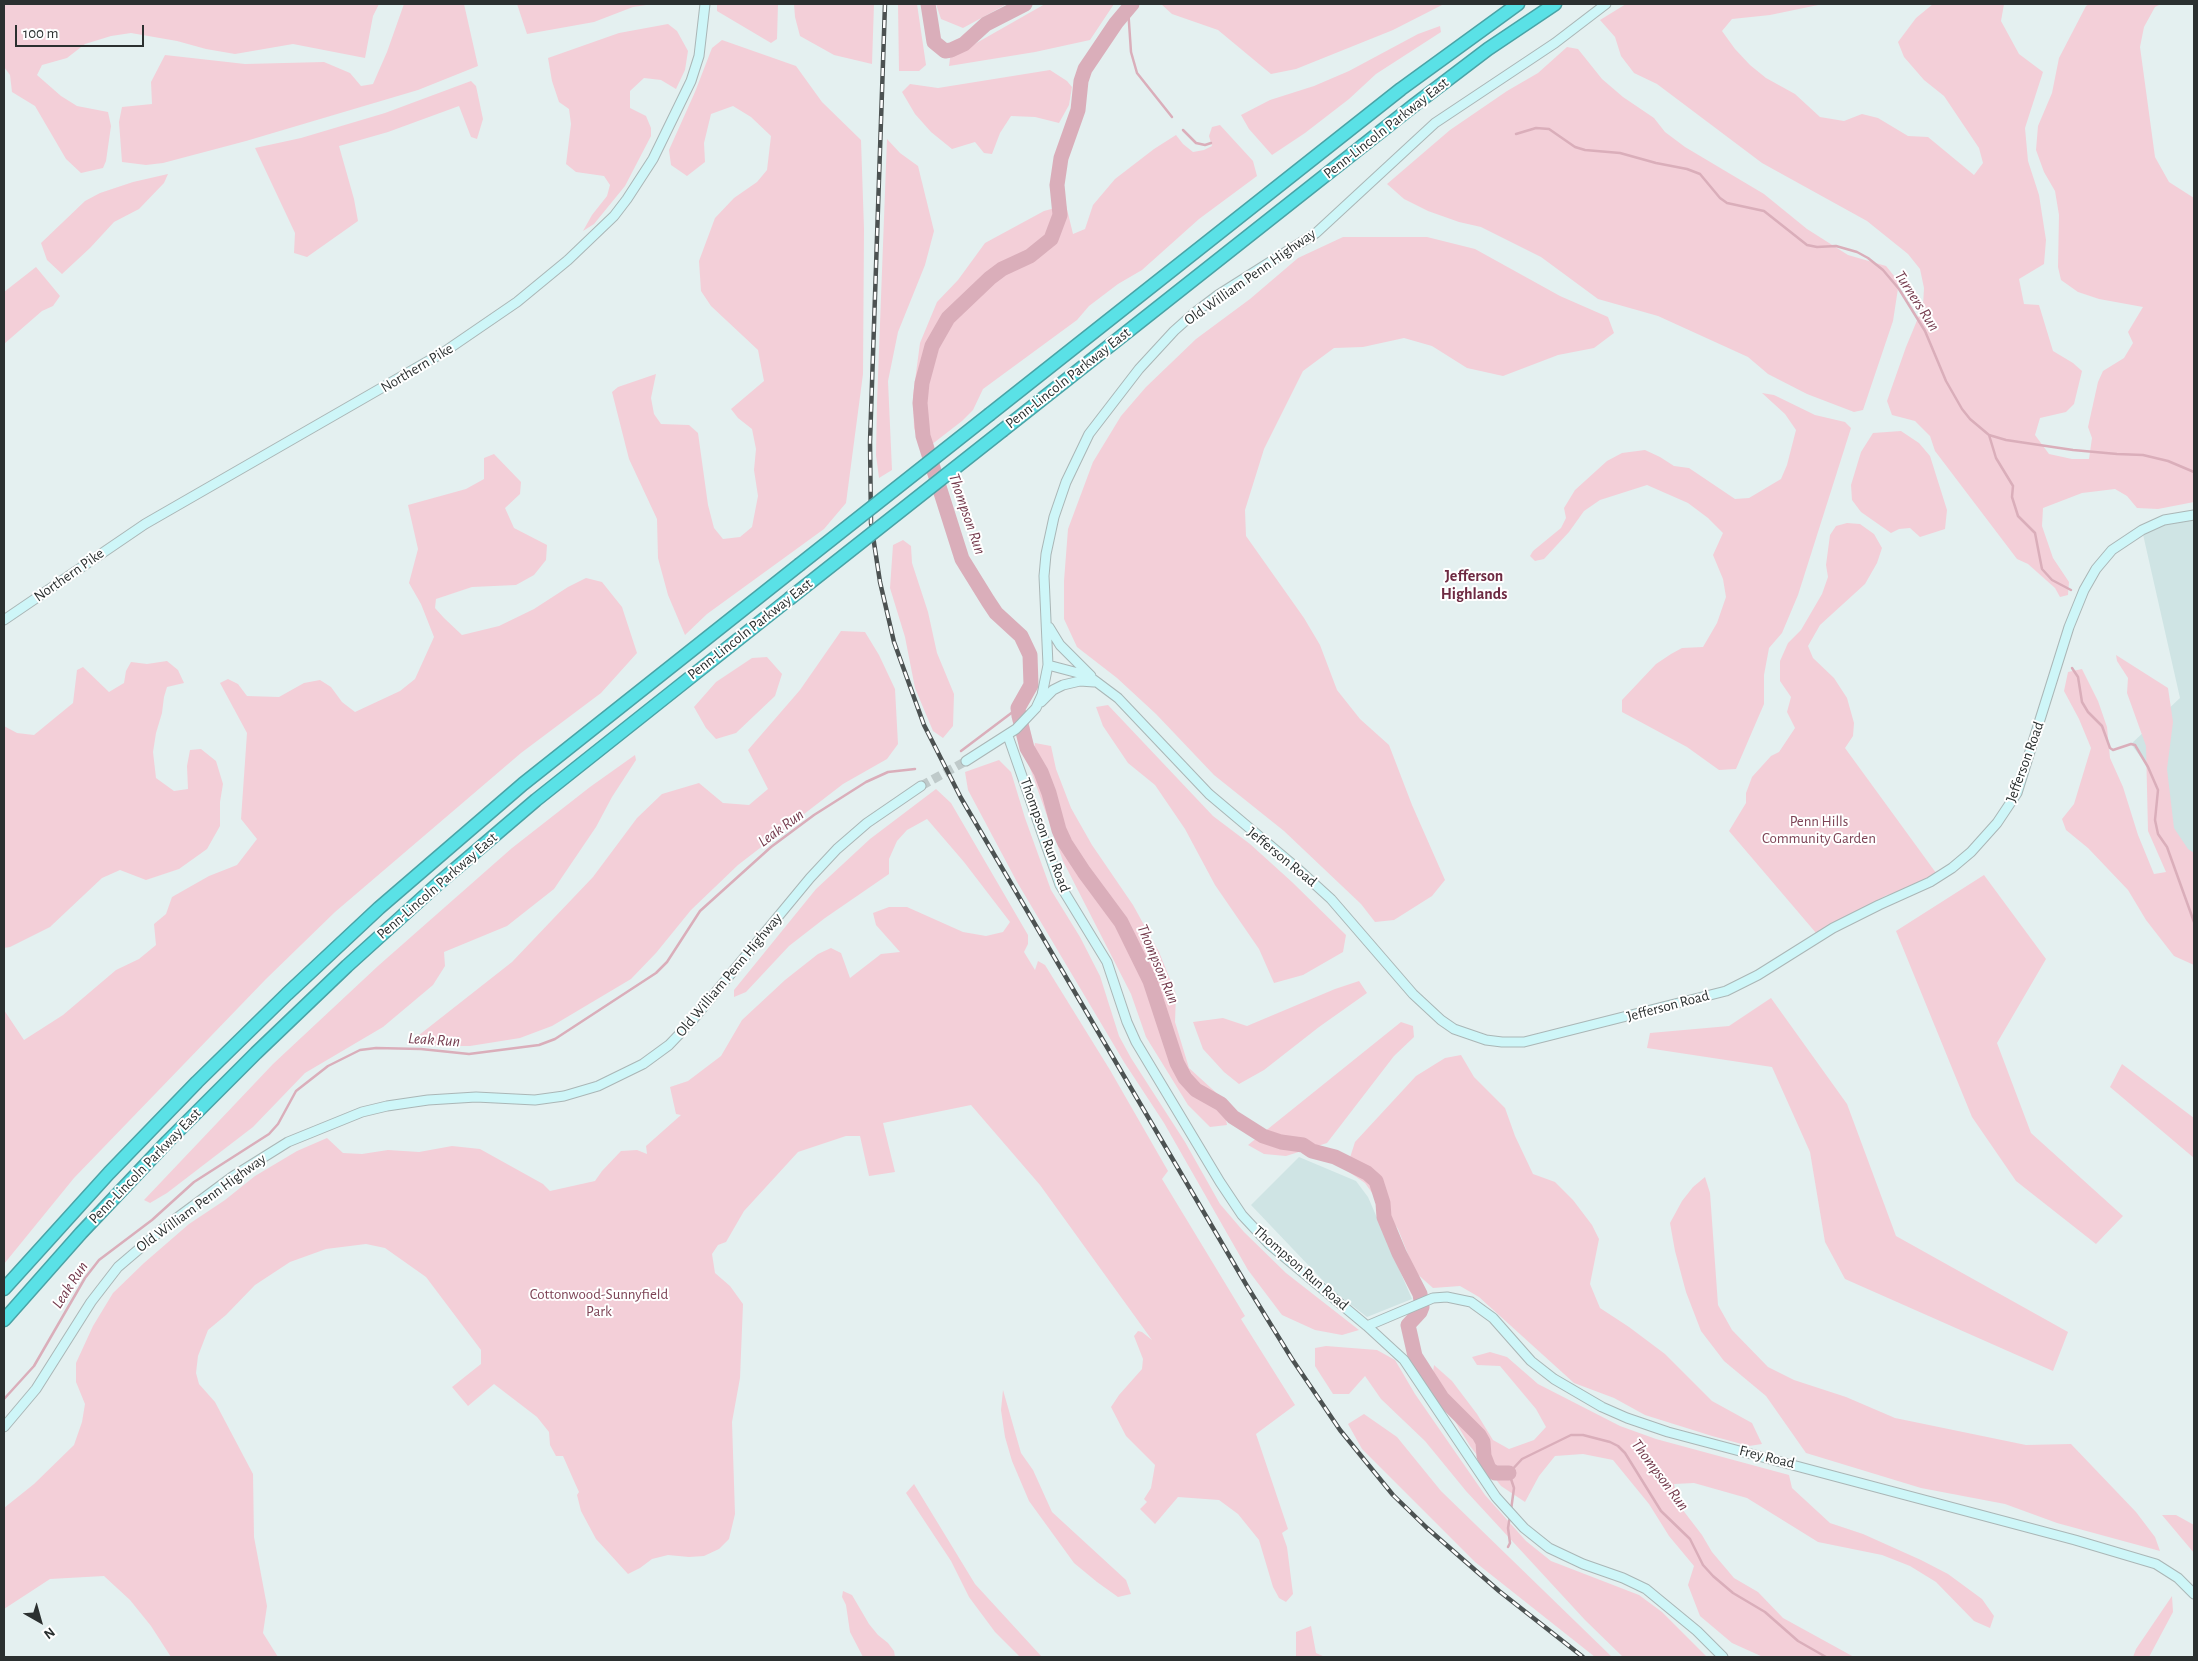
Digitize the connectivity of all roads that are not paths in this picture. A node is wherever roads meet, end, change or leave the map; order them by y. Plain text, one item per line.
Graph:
1 (705, 4) edge
2 (1518, 4) edge
3 (1554, 4) edge
4 (1606, 4) edge
5 (2194, 515) edge
6 (4, 620) edge
7 (1047, 623) junction
8 (1048, 665) junction
9 (1100, 684) junction
10 (1036, 708) junction
11 (1008, 736) junction
12 (966, 761) tunnel mouth
13 (921, 786) tunnel mouth
14 (4, 1289) edge
15 (4, 1320) edge
16 (1368, 1326) junction
17 (4, 1427) edge
18 (2194, 1594) edge
19 (1723, 1657) edge

1 - 6 street, Northern Pike
2 - 14 highway, Penn-Lincoln Parkway East, bridge
3 - 15 highway, Penn-Lincoln Parkway East, bridge
4 - 7 street, Old William Penn Highway
5 - 9 street, Jefferson Road
7 - 8 street, Old William Penn Highway
7 - 9 street
8 - 9 street, Jefferson Road
8 - 10 street, Old William Penn Highway
9 - 10 street
10 - 11 street, Old William Penn Highway
11 - 12 street, Old William Penn Highway
11 - 16 street, Thompson Run Road
13 - 17 street, Old William Penn Highway
16 - 18 street, Frey Road
16 - 19 street, Thompson Run Road

